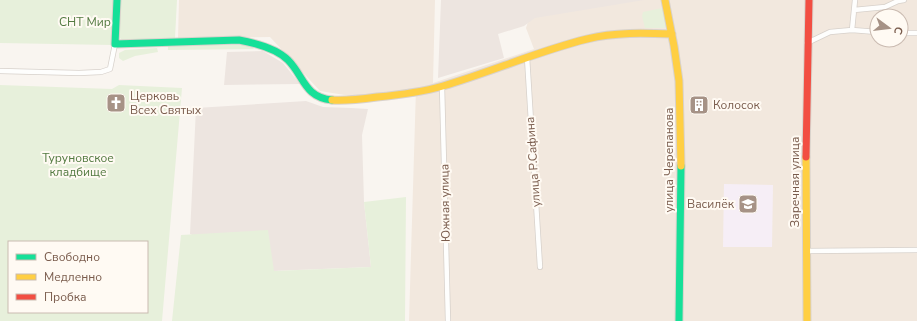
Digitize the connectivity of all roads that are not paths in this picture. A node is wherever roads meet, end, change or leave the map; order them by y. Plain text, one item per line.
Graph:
1 (117, 0) edge
2 (664, 0) edge
3 (808, 0) edge
4 (855, 0) edge
5 (904, 0) edge
6 (854, 10) junction
7 (852, 30) junction
8 (869, 31) edge
9 (672, 34) junction
10 (807, 43) junction
11 (115, 44) junction
12 (526, 57) junction
13 (0, 71) edge
14 (442, 86) junction
15 (917, 250) edge
16 (806, 251) junction
17 (540, 267) dead end
18 (448, 321) edge
19 (679, 321) edge
20 (807, 321) edge

1 - 11 street
2 - 9 street, улица Черепанова
3 - 10 street, Заречная улица
4 - 6 street
5 - 6 street
6 - 7 street
7 - 8 street
7 - 10 street
9 - 12 street
9 - 19 street, улица Черепанова
10 - 16 street, Заречная улица
11 - 13 street
11 - 14 street
12 - 14 street
12 - 17 street, улица Р.Сафина
14 - 18 street, Южная улица
15 - 16 street
16 - 20 street, Заречная улица

